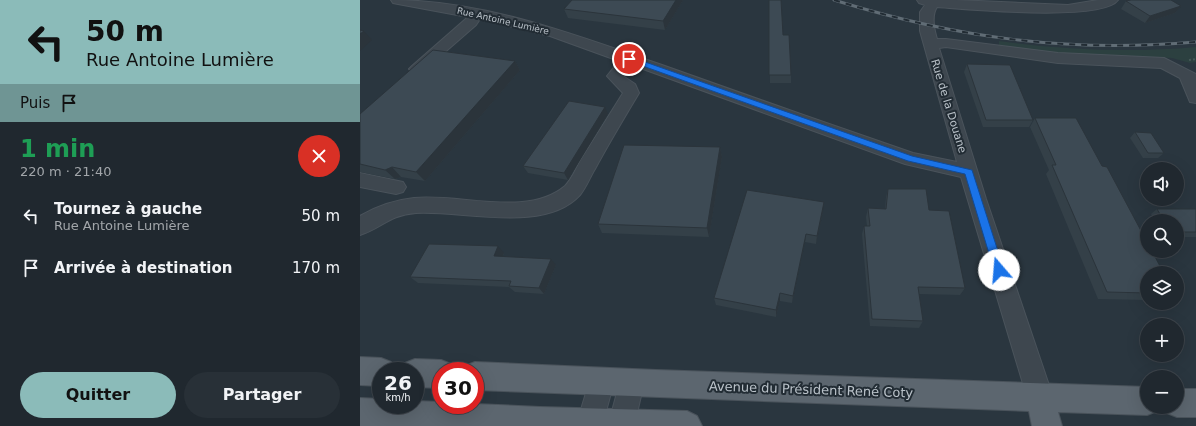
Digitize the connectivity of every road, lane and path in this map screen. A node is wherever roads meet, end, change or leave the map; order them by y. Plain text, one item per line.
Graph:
1 (398, 0) edge
2 (1111, 0) edge
3 (931, 1) edge
4 (1027, 3) edge
5 (456, 4) edge
6 (477, 13) junction
7 (930, 44) junction
8 (629, 59) junction
9 (1191, 77) edge
10 (407, 78) edge
11 (1196, 98) edge
12 (969, 172) junction
13 (360, 180) edge
14 (396, 187) dead end
15 (360, 227) edge
16 (360, 371) edge
17 (372, 372) edge
18 (484, 376) edge
19 (601, 382) junction
20 (631, 383) junction
21 (1040, 397) junction
22 (1140, 401) edge
23 (1184, 403) edge
24 (1196, 404) edge
25 (360, 412) edge
26 (589, 424) edge
27 (622, 425) edge
28 (687, 426) edge
29 (1047, 426) edge

1 - 5 street, Rue Antoine Lumière
2 - 4 street
3 - 4 street
3 - 7 street, Rue de la Douane
5 - 6 street, Rue Antoine Lumière
6 - 8 street, Rue Antoine Lumière
6 - 10 street
7 - 9 street
7 - 12 street, Rue de la Douane
8 - 12 street, Rue Antoine Lumière
8 - 15 street
9 - 11 street
12 - 21 street, Rue de la Douane
13 - 14 street
16 - 17 main road
18 - 19 main road, Avenue du Président René Coty
19 - 20 main road, Avenue du Président René Coty
19 - 26 street
20 - 21 main road, Avenue du Président René Coty
20 - 27 street
21 - 22 main road, Avenue du Président René Coty
21 - 29 main road
23 - 24 main road
25 - 26 main road
26 - 27 main road
27 - 28 main road

